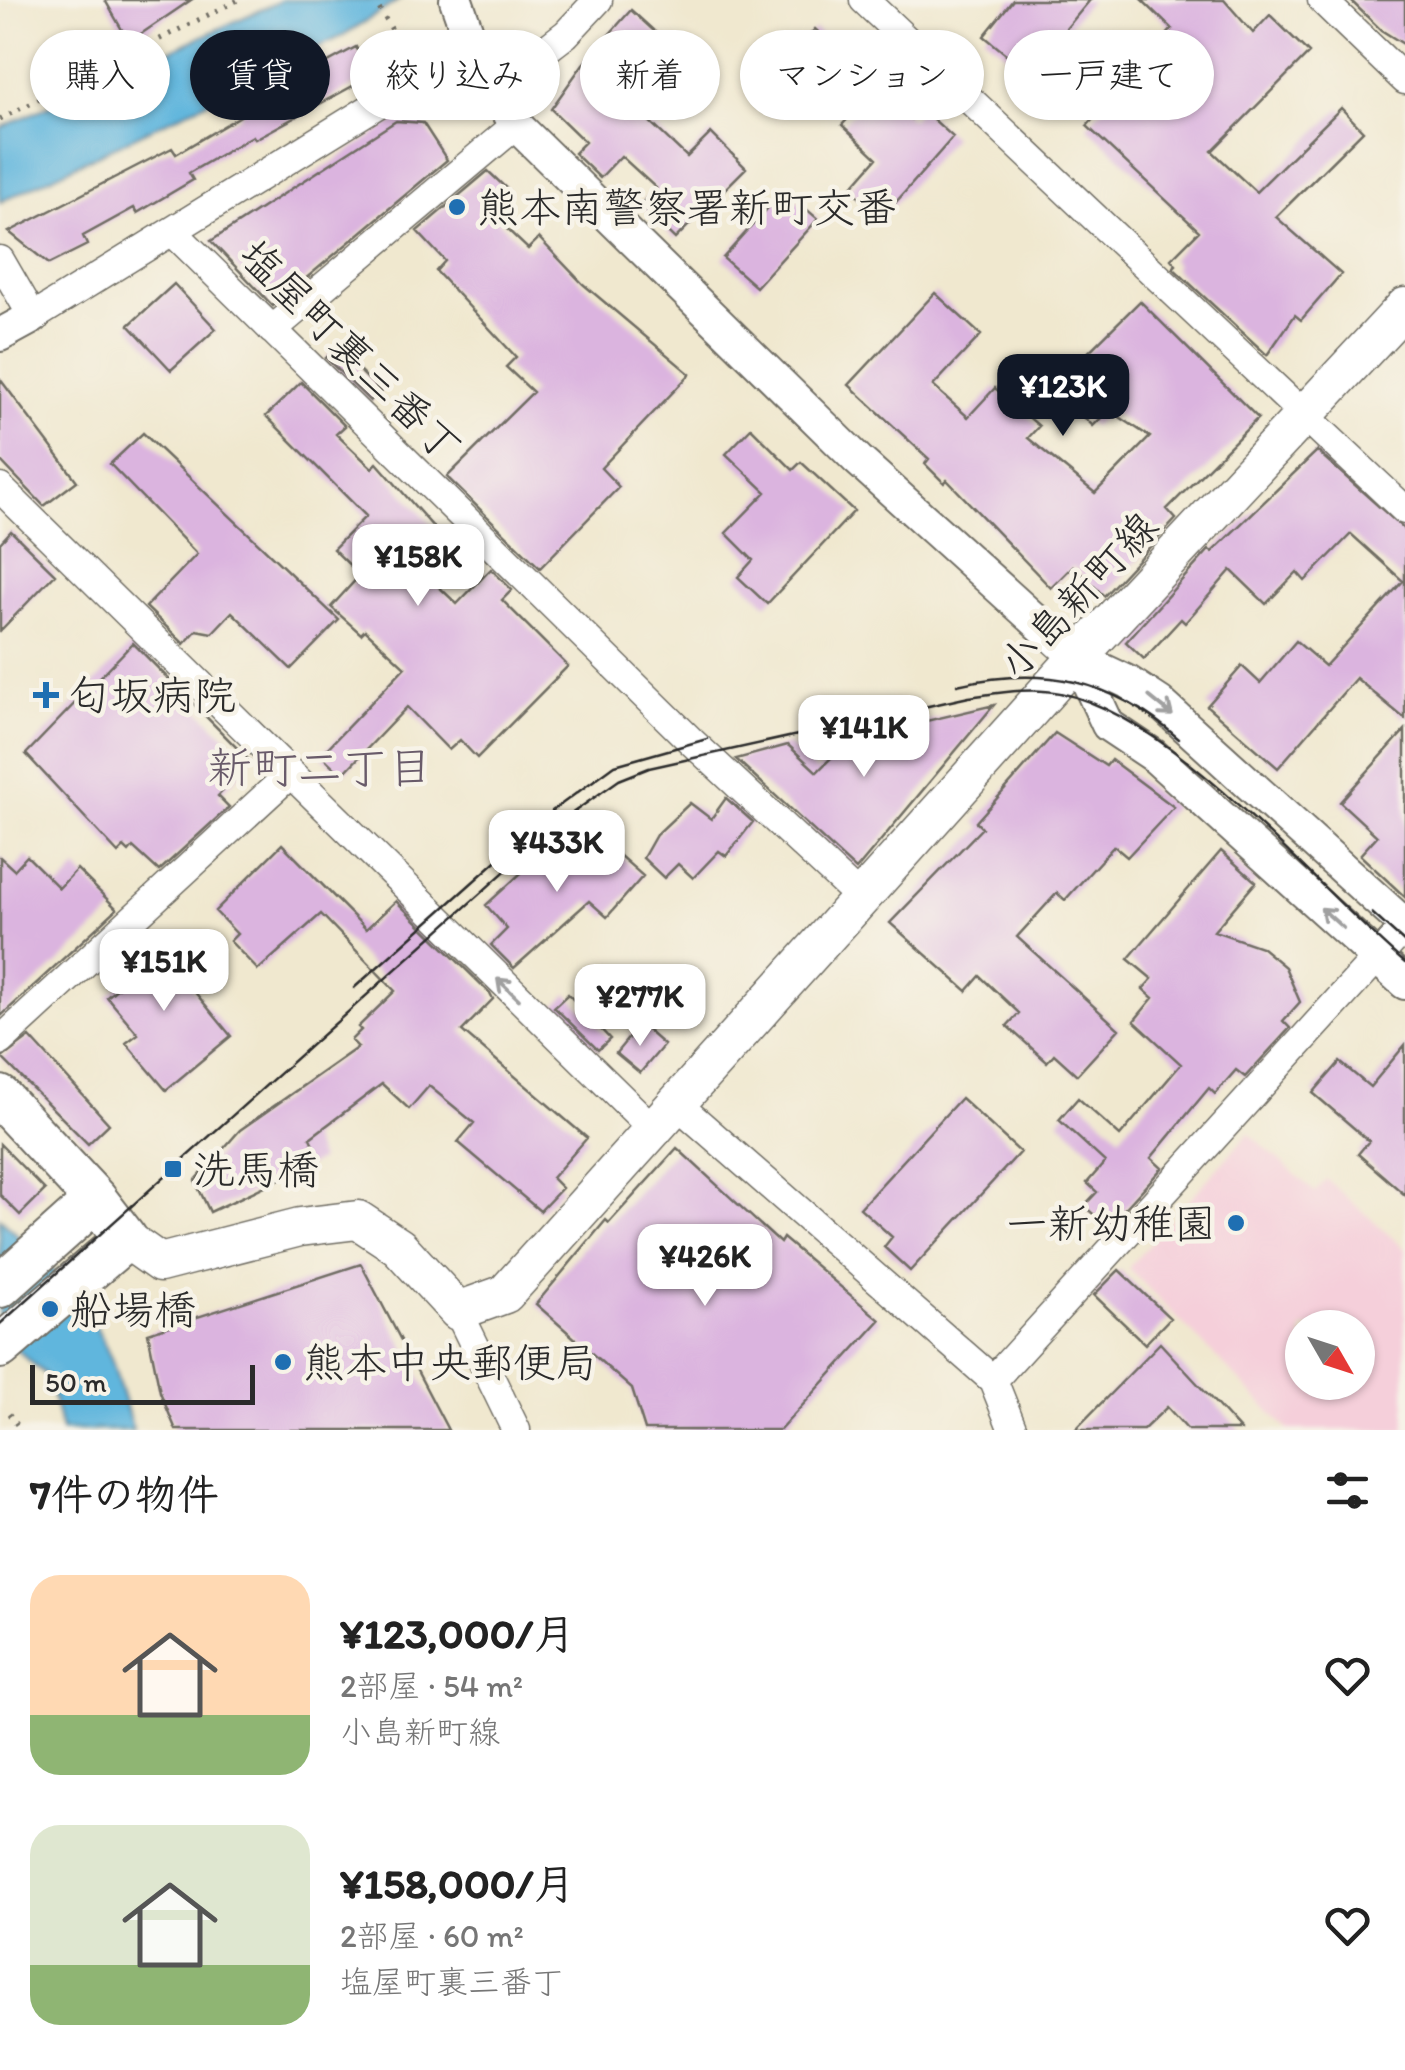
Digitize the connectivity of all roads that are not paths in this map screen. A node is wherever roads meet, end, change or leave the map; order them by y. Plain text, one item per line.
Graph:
1 (456, 0) edge
2 (598, 0) edge
3 (864, 0) edge
4 (1322, 0) edge
5 (467, 30) edge
6 (560, 39) edge
7 (1405, 80) edge
8 (352, 120) edge
9 (513, 120) edge
10 (516, 125) junction
11 (173, 232) junction
12 (0, 260) edge
13 (1405, 306) edge
14 (33, 317) junction
15 (272, 330) junction
16 (0, 335) edge
17 (1305, 418) junction
18 (0, 488) edge
19 (1405, 510) edge
20 (1077, 658) junction
21 (289, 775) junction
22 (862, 900) junction
23 (1405, 926) edge
24 (1378, 958) junction
25 (1405, 983) edge
26 (0, 1041) edge
27 (0, 1097) edge
28 (665, 1117) junction
29 (96, 1200) junction
30 (126, 1240) junction
31 (0, 1286) edge
32 (458, 1310) junction
33 (0, 1347) edge
34 (994, 1380) junction
35 (516, 1430) edge
36 (1013, 1430) edge

1 - 5 street
2 - 6 street
3 - 17 street
4 - 7 street
8 - 11 street
9 - 10 street
10 - 15 street
10 - 20 street
11 - 14 street
11 - 15 street, 塩屋町裏三番丁
12 - 14 street
13 - 17 main road, 小島新町線
14 - 16 street
15 - 22 street, 塩屋町裏三番丁
17 - 19 street
17 - 20 main road, 小島新町線
18 - 21 street
20 - 22 main road, 小島新町線
20 -> 23 street
24 -> 20 street
21 - 26 street
28 -> 21 street
22 - 28 main road, 小島新町線
23 - 24 street
24 - 25 street
24 - 34 street
27 - 29 main road
28 - 32 main road, 小島新町線
28 - 34 street
29 - 30 main road
29 - 31 main road
30 - 32 main road
30 - 33 main road
32 - 35 street
34 - 36 street

